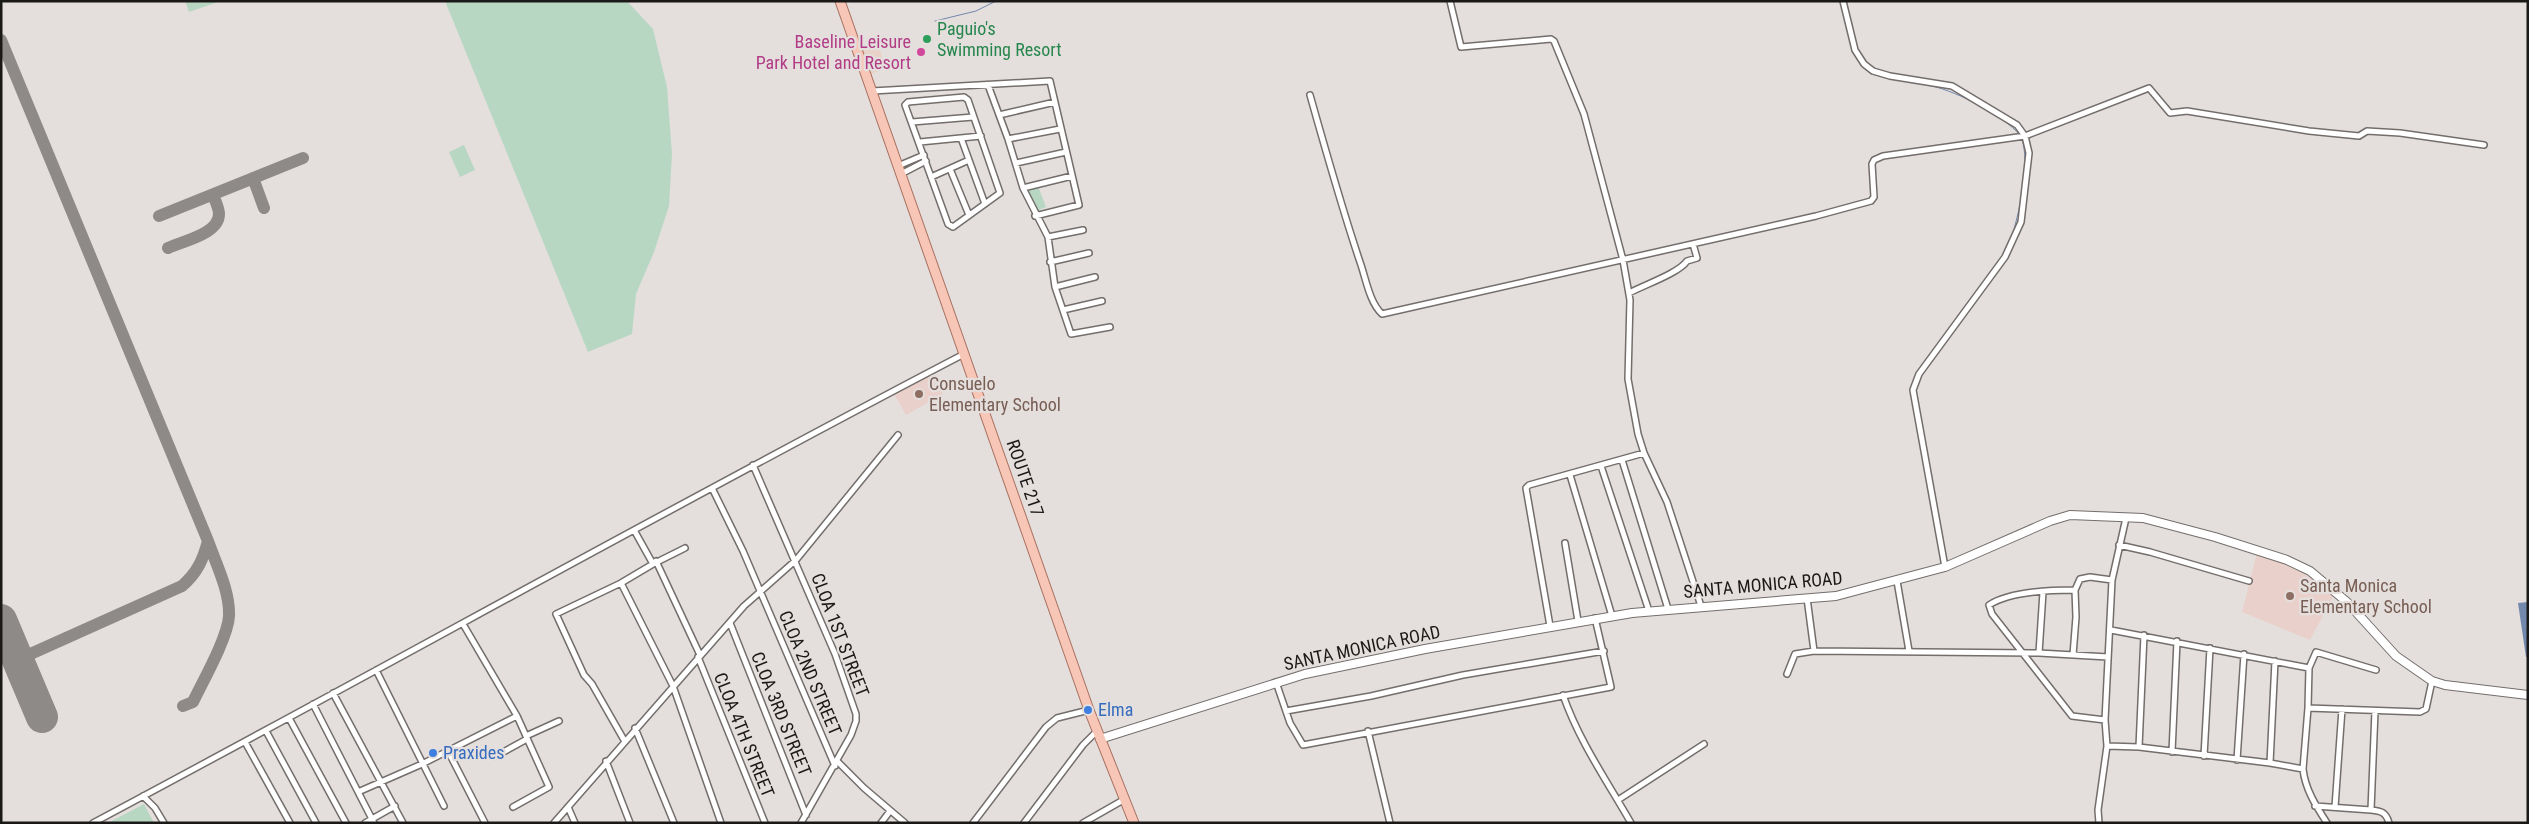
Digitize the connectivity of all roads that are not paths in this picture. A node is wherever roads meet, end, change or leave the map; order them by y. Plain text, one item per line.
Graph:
1 (840, 1) edge
2 (1450, 1) edge
3 (1844, 1) edge
4 (988, 85) junction
5 (872, 91) junction
6 (1310, 95) dead end
7 (1055, 102) junction
8 (999, 115) junction
9 (972, 118) junction
10 (912, 122) junction
11 (1060, 129) junction
12 (980, 136) junction
13 (2025, 136) junction
14 (961, 138) junction
15 (1008, 139) junction
16 (920, 142) junction
17 (2484, 145) dead end
18 (1066, 152) junction
19 (925, 158) junction
20 (969, 160) junction
21 (1016, 163) junction
22 (950, 168) junction
23 (900, 170) junction
24 (1072, 176) junction
25 (931, 177) junction
26 (1023, 188) junction
27 (986, 204) junction
28 (969, 215) junction
29 (1035, 216) junction
30 (1083, 230) dead end
31 (1048, 237) junction
32 (1693, 244) junction
33 (1089, 253) dead end
34 (1624, 260) junction
35 (1050, 262) junction
36 (1095, 277) dead end
37 (1055, 287) junction
38 (1629, 293) junction
39 (1102, 301) dead end
40 (1063, 310) junction
41 (1110, 327) dead end
42 (964, 354) junction
43 (898, 435) dead end
44 (1644, 453) junction
45 (1622, 460) junction
46 (753, 464) junction
47 (1601, 466) junction
48 (1570, 475) junction
49 (712, 488) junction
50 (2126, 518) junction
51 (634, 530) junction
52 (1565, 543) dead end
53 (2119, 545) junction
54 (685, 548) dead end
55 (796, 560) junction
56 (655, 562) junction
57 (1945, 567) junction
58 (2112, 580) junction
59 (1897, 581) junction
60 (2249, 581) dead end
61 (621, 584) junction
62 (2075, 590) junction
63 (760, 591) junction
64 (2043, 592) junction
65 (1807, 598) junction
66 (1702, 606) junction
67 (1668, 609) junction
68 (1649, 611) junction
69 (1612, 616) junction
70 (1595, 618) junction
71 (1578, 621) junction
72 (730, 623) junction
73 (463, 624) junction
74 (1550, 626) junction
75 (2111, 630) junction
76 (2144, 635) junction
77 (2177, 641) junction
78 (2210, 648) junction
79 (1604, 651) junction
80 (1814, 651) junction
81 (1909, 651) junction
82 (2023, 653) junction
83 (2039, 653) junction
84 (2244, 654) junction
85 (2073, 655) junction
86 (699, 656) junction
87 (2108, 657) junction
88 (2275, 661) junction
89 (2309, 668) junction
90 (376, 670) junction
91 (2376, 670) dead end
92 (1787, 674) dead end
93 (2432, 681) junction
94 (1276, 682) junction
95 (673, 686) junction
96 (334, 693) junction
97 (1563, 695) junction
98 (2528, 695) edge
99 (313, 704) junction
100 (2308, 708) junction
101 (2342, 709) junction
102 (1089, 710) junction
103 (2374, 710) junction
104 (1286, 711) junction
105 (517, 716) junction
106 (289, 718) junction
107 (2105, 720) junction
108 (559, 721) dead end
109 (635, 728) junction
110 (266, 731) junction
111 (1368, 731) junction
112 (1098, 735) junction
113 (527, 738) junction
114 (624, 740) junction
115 (246, 742) junction
116 (1704, 744) dead end
117 (2107, 746) junction
118 (2139, 747) junction
119 (448, 751) junction
120 (2172, 752) junction
121 (496, 756) dead end
122 (2204, 756) junction
123 (2237, 760) junction
124 (606, 761) junction
125 (2270, 762) junction
126 (836, 763) junction
127 (422, 764) junction
128 (2303, 769) junction
129 (381, 782) junction
130 (358, 792) junction
131 (143, 796) junction
132 (1125, 799) junction
133 (1618, 800) junction
134 (395, 806) junction
135 (444, 806) dead end
136 (2315, 806) junction
137 (513, 807) dead end
138 (568, 807) junction
139 (2335, 807) junction
140 (2370, 810) junction
141 (890, 811) junction
142 (806, 815) junction
143 (373, 821) edge
144 (1133, 822) edge
145 (93, 823) edge
146 (164, 823) edge
147 (290, 823) edge
148 (316, 823) edge
149 (346, 823) edge
150 (365, 823) edge
151 (404, 823) edge
152 (485, 823) edge
153 (554, 823) edge
154 (575, 823) edge
155 (630, 823) edge
156 (674, 823) edge
157 (721, 823) edge
158 (765, 823) edge
159 (801, 823) edge
160 (881, 823) edge
161 (904, 823) edge
162 (973, 823) edge
163 (1024, 823) edge
164 (1083, 823) edge
165 (1390, 823) edge
166 (1631, 823) edge
167 (2099, 823) edge
168 (2327, 823) edge
169 (2389, 823) edge

1 - 5 main road, ROUTE 217
2 - 34 street
3 - 13 street
4 - 5 street
4 - 7 street
4 - 8 street
5 - 23 main road, ROUTE 217
6 - 34 street
7 - 8 street
7 - 11 street
8 - 15 street
9 - 10 street
9 - 10 street
9 - 12 street
10 - 16 street
11 - 15 street
11 - 18 street
12 - 14 street
12 - 27 street
13 - 17 street
13 - 32 street
13 - 57 street
14 - 16 street
14 - 20 street
15 - 21 street
16 - 19 street
18 - 21 street
18 - 24 street
19 - 23 street
19 - 25 street
20 - 22 street
20 - 27 street
21 - 26 street
22 - 25 street
22 - 28 street
23 - 42 main road, ROUTE 217
24 - 26 street
24 - 29 street
25 - 28 street
26 - 29 street
27 - 28 street
29 - 31 street
30 - 31 street
31 - 35 street
32 - 34 street
32 - 38 street
33 - 35 street
34 - 38 street
35 - 37 street
36 - 37 street
37 - 40 street
38 - 44 street
39 - 40 street
40 - 41 street
42 - 46 street
42 - 102 main road, ROUTE 217
43 - 55 street
44 - 45 street
44 - 66 street
45 - 47 street
45 - 67 street
46 - 49 street
46 - 55 street, CLOA 1ST STREET
47 - 48 street
47 - 68 street
48 - 69 street
48 - 74 street
49 - 51 street
49 - 63 street, CLOA 2ND STREET
50 - 53 street
50 - 57 street, SANTA MONICA ROAD
50 - 93 street, SANTA MONICA ROAD
51 - 56 street, CLOA 4TH STREET
51 - 73 street
52 - 71 street
53 - 58 street
53 - 60 street
54 - 56 street
55 - 63 street
55 - 126 street, CLOA 1ST STREET
56 - 61 street
56 - 86 street, CLOA 4TH STREET
57 - 59 street, SANTA MONICA ROAD
58 - 62 street
58 - 75 street
59 - 65 street, SANTA MONICA ROAD
59 - 81 street
61 - 95 street
61 - 114 street
62 - 64 street
62 - 85 street
63 - 72 street
63 - 126 street, CLOA 2ND STREET
64 - 82 street
64 - 83 street
65 - 66 street, SANTA MONICA ROAD
65 - 80 street
66 - 67 street, SANTA MONICA ROAD
67 - 68 street, SANTA MONICA ROAD
68 - 69 street, SANTA MONICA ROAD
69 - 70 street, SANTA MONICA ROAD
70 - 71 street, SANTA MONICA ROAD
70 - 79 street
71 - 74 street, SANTA MONICA ROAD
72 - 86 street
72 - 142 street, CLOA 3RD STREET
73 - 90 street
73 - 105 street
74 - 94 street, SANTA MONICA ROAD
75 - 76 street
75 - 87 street
76 - 77 street
76 - 118 street
77 - 78 street
77 - 120 street
78 - 84 street
78 - 122 street
79 - 97 street
79 - 104 street
80 - 81 street
80 - 92 street
81 - 82 street
82 - 83 street
82 - 107 street
83 - 85 street
84 - 88 street
84 - 123 street
85 - 87 street
86 - 95 street
86 - 158 street, CLOA 4TH STREET
87 - 107 street
88 - 89 street
88 - 125 street
89 - 91 street
89 - 100 street
90 - 96 street
90 - 127 street
93 - 98 street, SANTA MONICA ROAD
93 - 103 street
94 - 104 street
94 - 112 street, SANTA MONICA ROAD
95 - 109 street
95 - 157 street
96 - 99 street
96 - 129 street
97 - 111 street
97 - 133 street
99 - 106 street
99 - 130 street
100 - 101 street
100 - 128 street
101 - 103 street
101 - 139 street
102 - 112 main road, ROUTE 217
102 - 162 street
103 - 140 street
104 - 111 street
105 - 113 street
105 - 119 street
106 - 110 street
106 - 149 street
107 - 117 street
108 - 113 street
109 - 114 street
109 - 156 street
110 - 115 street
110 - 148 street
111 - 165 street
112 - 132 main road, ROUTE 217
112 - 163 street
113 - 121 street
113 - 137 street
114 - 124 street
115 - 131 street
115 - 147 street
116 - 133 street
117 - 118 street
117 - 167 street
118 - 120 street
119 - 127 street
119 - 152 street
120 - 122 street
122 - 123 street
123 - 125 street
124 - 138 street
124 - 155 street
125 - 128 street
126 - 141 street
126 - 142 street
127 - 129 street
127 - 135 street
128 - 136 street
129 - 130 street
129 - 134 street
130 - 143 street
131 - 145 street
131 - 146 street
132 - 144 main road, ROUTE 217
132 - 164 street
133 - 166 street
134 - 143 street
134 - 151 street
136 - 139 street
136 - 168 street
138 - 153 street
138 - 154 street
139 - 140 street
140 - 169 street
141 - 160 street
141 - 161 street
142 - 159 street
143 - 150 street

